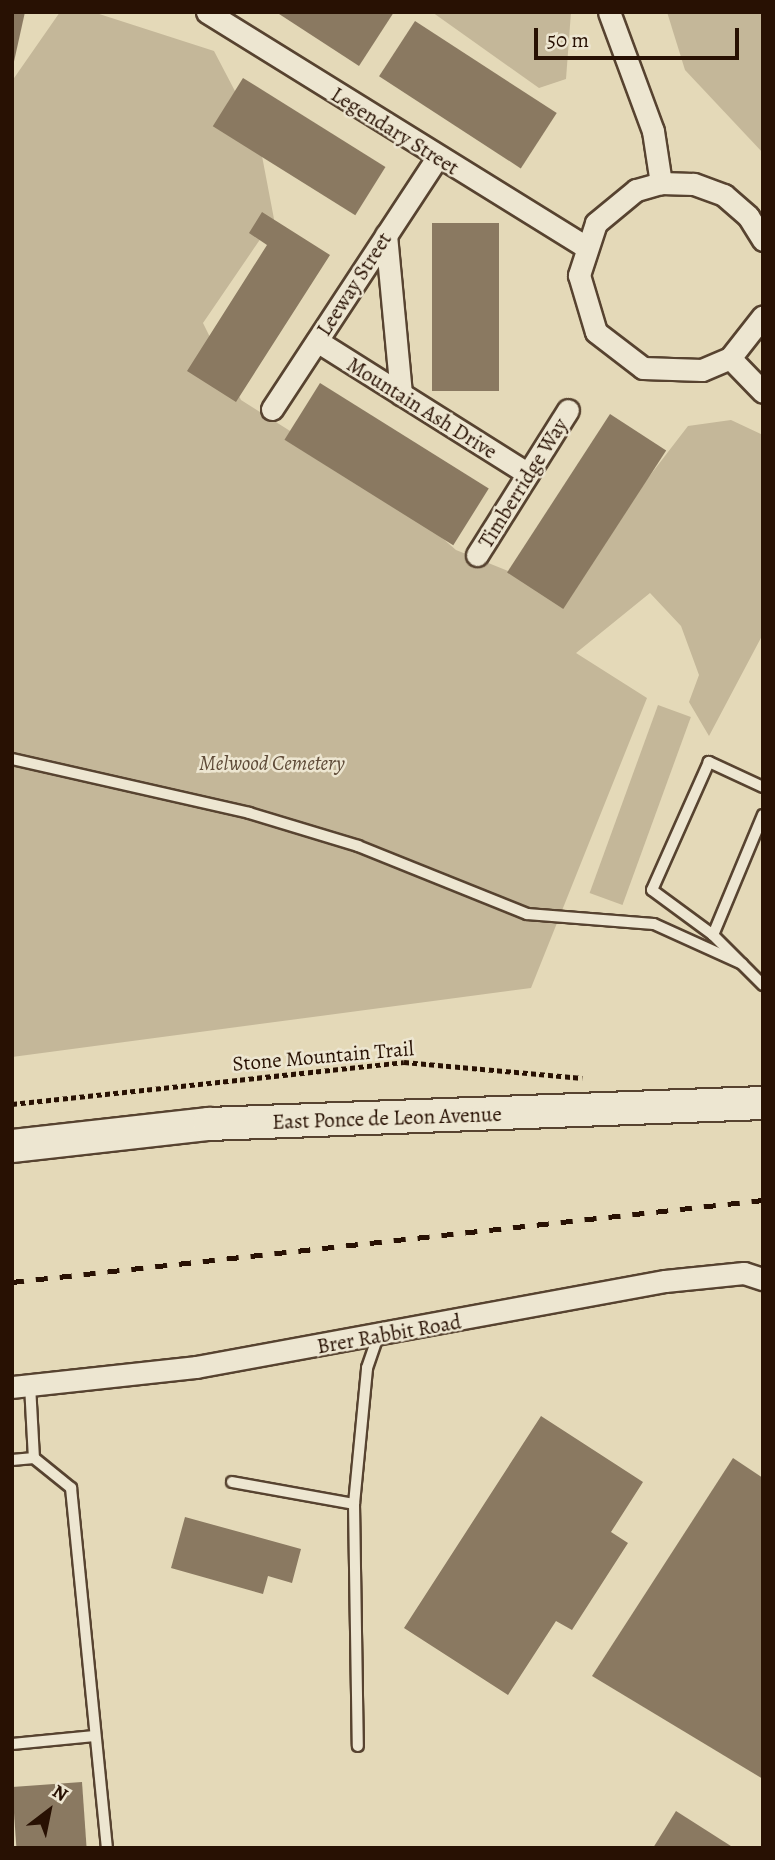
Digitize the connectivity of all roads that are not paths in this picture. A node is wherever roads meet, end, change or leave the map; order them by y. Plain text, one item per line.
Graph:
1 (207, 12) edge
2 (609, 12) edge
3 (437, 158) junction
4 (661, 183) junction
5 (386, 234) junction
6 (763, 240) edge
7 (585, 246) junction
8 (763, 316) edge
9 (317, 341) junction
10 (730, 358) junction
11 (763, 392) edge
12 (401, 394) junction
13 (272, 409) dead end
14 (568, 410) dead end
15 (528, 474) junction
16 (477, 555) dead end
17 (12, 759) edge
18 (763, 788) edge
19 (763, 815) edge
20 (713, 935) junction
21 (742, 964) junction
22 (763, 985) edge
23 (763, 1103) edge
24 (12, 1146) edge
25 (763, 1279) edge
26 (378, 1336) junction
27 (21, 1386) edge
28 (34, 1458) junction
29 (12, 1460) edge
30 (232, 1482) dead end
31 (354, 1504) junction
32 (95, 1736) junction
33 (12, 1744) edge
34 (358, 1746) dead end
35 (107, 1848) edge

1 - 3 street, Legendary Street
2 - 4 street
3 - 5 street, Leeway Street
3 - 7 street, Legendary Street
4 - 6 street
4 - 7 street
5 - 9 street, Leeway Street
5 - 12 street
7 - 10 street
8 - 10 street
9 - 12 street, Mountain Ash Drive
9 - 13 street, Leeway Street
10 - 11 street
12 - 15 street, Mountain Ash Drive
14 - 15 street, Timberridge Way
15 - 16 street, Timberridge Way
17 - 21 lane
18 - 20 lane
19 - 20 lane
20 - 21 lane
21 - 22 lane
23 - 24 main road, East Ponce de Leon Avenue
25 - 26 street, Brer Rabbit Road
26 - 27 street, Brer Rabbit Road
26 - 31 lane
27 - 28 lane
28 - 29 lane
28 - 32 lane
30 - 31 lane
31 - 34 lane
32 - 33 lane
32 - 35 lane

